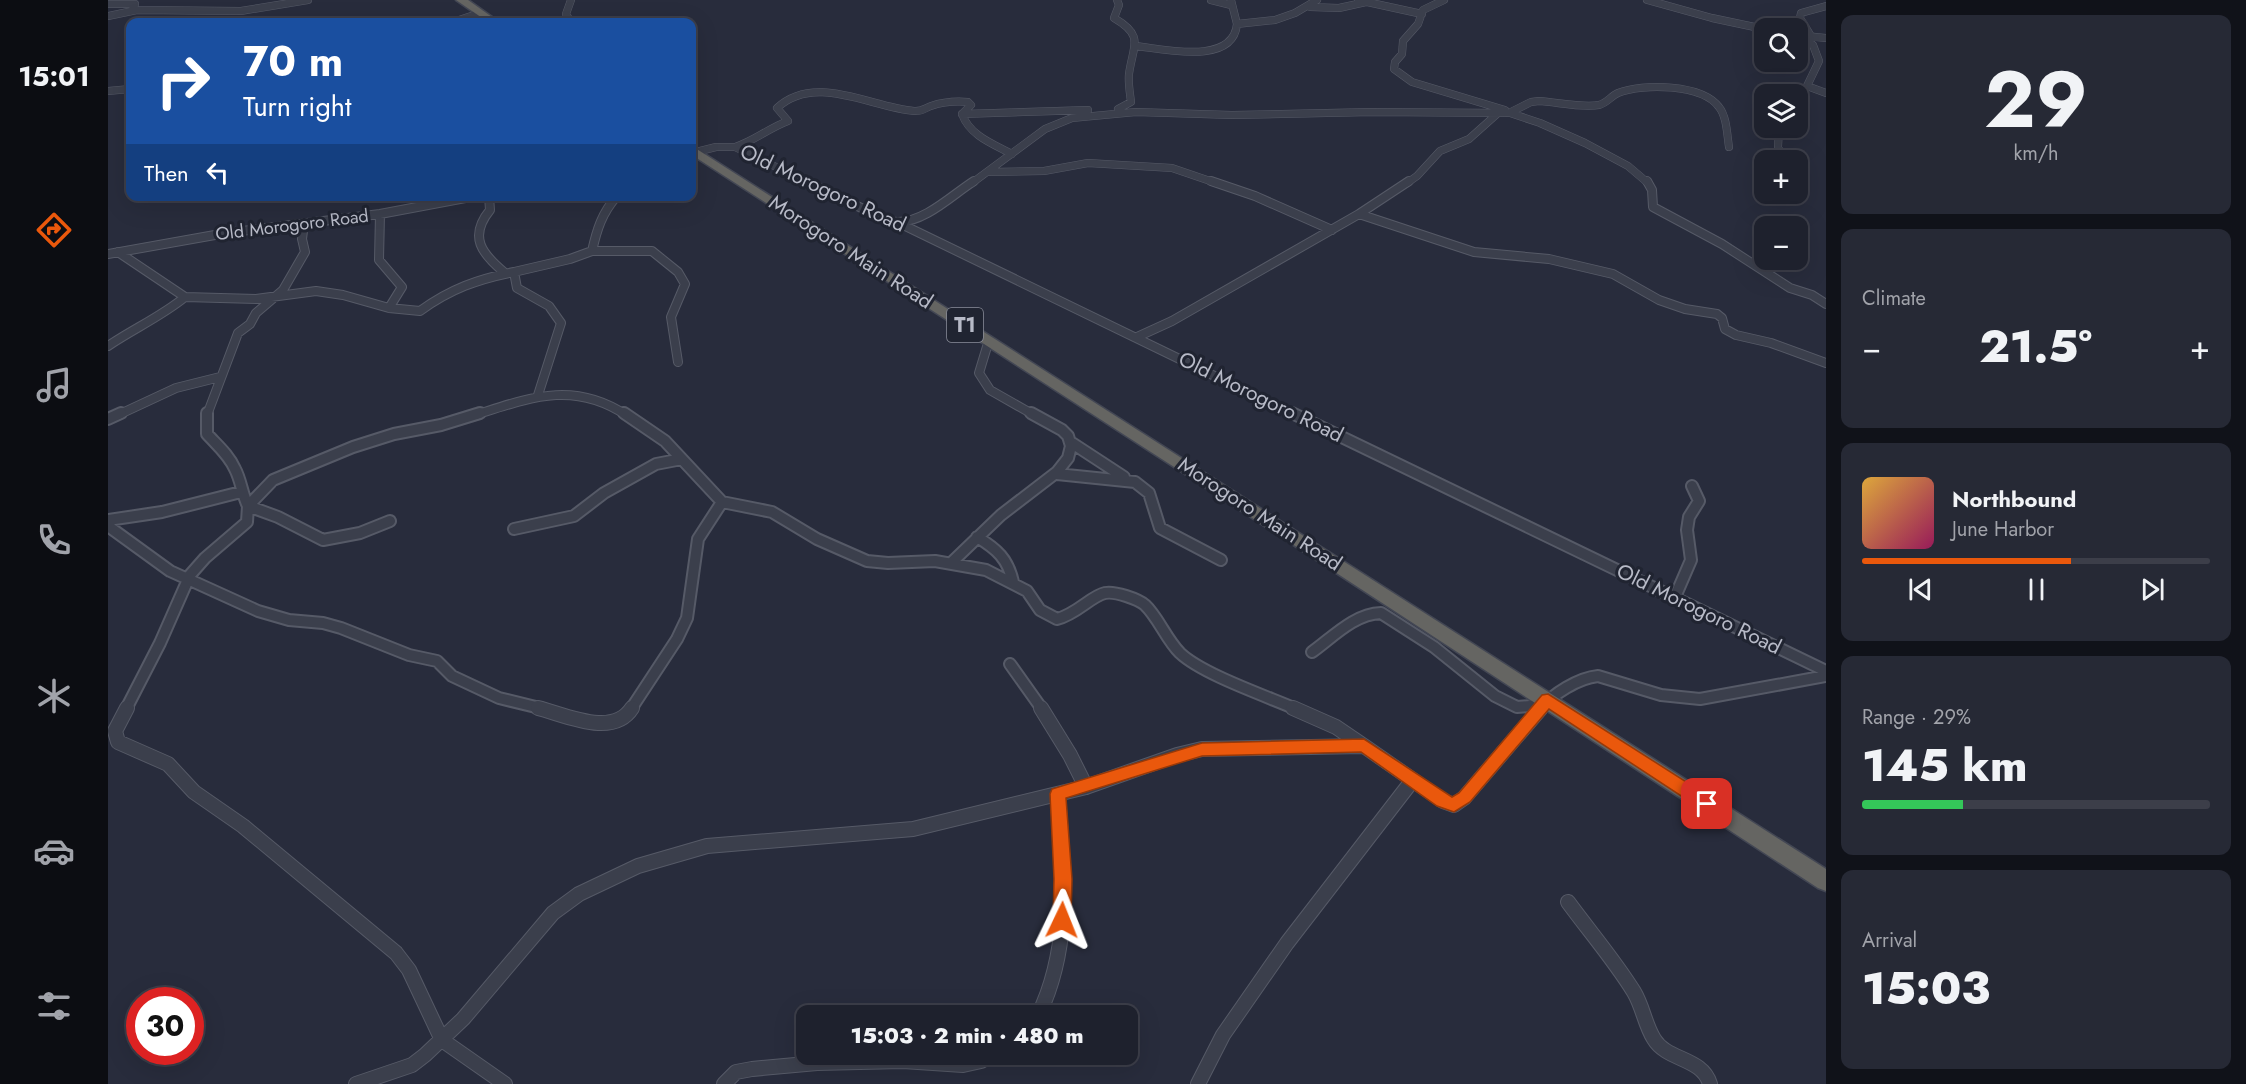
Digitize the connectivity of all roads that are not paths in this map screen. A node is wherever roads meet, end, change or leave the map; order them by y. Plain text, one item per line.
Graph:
1 (141, 0) edge
2 (308, 0) edge
3 (461, 0) edge
4 (571, 0) edge
5 (1117, 0) edge
6 (1211, 0) edge
7 (1317, 0) edge
8 (1358, 0) edge
9 (1444, 0) edge
10 (1647, 0) edge
11 (1231, 2) edge
12 (1367, 2) junction
13 (108, 4) edge
14 (132, 4) junction
15 (1826, 6) edge
16 (1310, 7) junction
17 (137, 10) junction
18 (480, 13) junction
19 (1422, 14) junction
20 (108, 16) edge
21 (465, 18) edge
22 (488, 18) edge
23 (568, 18) edge
24 (1237, 24) junction
25 (1754, 27) edge
26 (1808, 36) edge
27 (1811, 36) junction
28 (1826, 38) edge
29 (1808, 39) edge
30 (1136, 46) junction
31 (1808, 84) edge
32 (1808, 86) edge
33 (126, 89) edge
34 (108, 91) edge
35 (1826, 93) edge
36 (1118, 109) junction
37 (1136, 112) junction
38 (1514, 113) junction
39 (962, 114) junction
40 (1497, 114) junction
41 (735, 147) junction
42 (1729, 147) dead end
43 (696, 151) edge
44 (696, 154) edge
45 (1012, 154) junction
46 (987, 172) junction
47 (449, 201) edge
48 (489, 201) edge
49 (612, 201) edge
50 (380, 214) junction
51 (1359, 214) junction
52 (897, 222) junction
53 (304, 223) junction
54 (1332, 230) junction
55 (592, 251) junction
56 (118, 252) junction
57 (108, 254) edge
58 (510, 273) junction
59 (278, 296) junction
60 (185, 297) junction
61 (1826, 304) edge
62 (388, 308) junction
63 (1137, 337) junction
64 (988, 340) junction
65 (108, 346) edge
66 (678, 362) dead end
67 (1826, 363) edge
68 (220, 377) junction
69 (538, 395) junction
70 (108, 419) edge
71 (1072, 443) junction
72 (682, 459) junction
73 (1057, 474) junction
74 (1129, 480) junction
75 (1692, 486) dead end
76 (241, 492) junction
77 (722, 502) junction
78 (248, 506) junction
79 (108, 520) edge
80 (390, 521) dead end
81 (108, 526) edge
82 (514, 529) dead end
83 (977, 537) junction
84 (1221, 560) dead end
85 (951, 564) junction
86 (187, 580) junction
87 (1013, 582) junction
88 (1675, 597) junction
89 (1312, 652) dead end
90 (1010, 664) dead end
91 (1826, 671) edge
92 (1826, 676) edge
93 (1545, 702) junction
94 (112, 728) edge
95 (1364, 746) junction
96 (1412, 781) junction
97 (1086, 787) junction
98 (1058, 794) junction
99 (1826, 881) edge
100 (1568, 902) dead end
101 (1043, 1005) edge
102 (442, 1040) junction
103 (796, 1065) edge
104 (356, 1084) edge
105 (505, 1084) edge
106 (724, 1084) edge
107 (1198, 1084) edge
108 (1710, 1084) edge

1 - 14 street
2 - 17 street
3 - 18 highway
4 - 23 street
5 - 30 street
6 - 11 street
7 - 16 street
8 - 12 street
9 - 19 street
10 - 25 street
11 - 24 street
12 - 16 street
12 - 19 street
13 - 14 street
14 - 17 street
15 - 27 street
16 - 24 street
17 - 20 street
18 - 21 street
18 - 22 highway
19 - 38 street
24 - 30 street
26 - 27 street
27 - 28 street
29 - 31 street
30 - 36 street
32 - 35 street
33 - 34 street
36 - 37 street
36 - 39 street
37 - 40 street
37 - 45 street
38 - 40 street
38 - 42 street
38 - 61 street
39 - 41 street
39 - 45 street
40 - 51 street
41 - 43 street, Old Morogoro Road
41 - 52 street, Old Morogoro Road
44 - 64 highway, Morogoro Main Road / T1
45 - 46 street
46 - 52 street
46 - 54 street
47 - 50 street, Old Morogoro Road
48 - 58 street
49 - 55 street
50 - 53 street, Old Morogoro Road
50 - 62 street
51 - 54 street
51 - 67 street
52 - 63 street, Old Morogoro Road
53 - 56 street, Old Morogoro Road
53 - 59 street
54 - 63 street
55 - 58 street
55 - 66 street
56 - 57 street, Old Morogoro Road
56 - 60 street
58 - 62 street
58 - 69 street
59 - 60 street
59 - 62 street
59 - 68 street
60 - 65 street
63 - 88 street, Old Morogoro Road
64 - 71 street
64 - 93 highway, Morogoro Main Road / T1
68 - 70 street
68 - 76 street
69 - 72 street
69 - 78 street
71 - 73 street
71 - 74 street
72 - 77 street
72 - 82 street
73 - 74 street
73 - 83 street
74 - 84 street
75 - 88 street
76 - 78 street
76 - 79 street
77 - 85 street
77 - 86 street
78 - 80 street
78 - 86 street
81 - 86 street
83 - 85 street
83 - 87 street
85 - 87 street
86 - 94 street
87 - 95 street
88 - 91 street, Old Morogoro Road
89 - 93 street
90 - 97 street
92 - 93 street
93 - 96 street
93 - 99 highway, Morogoro Main Road / T1
94 - 102 street
95 - 96 street
95 - 97 street
96 - 107 street
97 - 98 street
98 - 101 street
98 - 102 street
100 - 108 street
102 - 104 street
102 - 105 street
103 - 106 street

